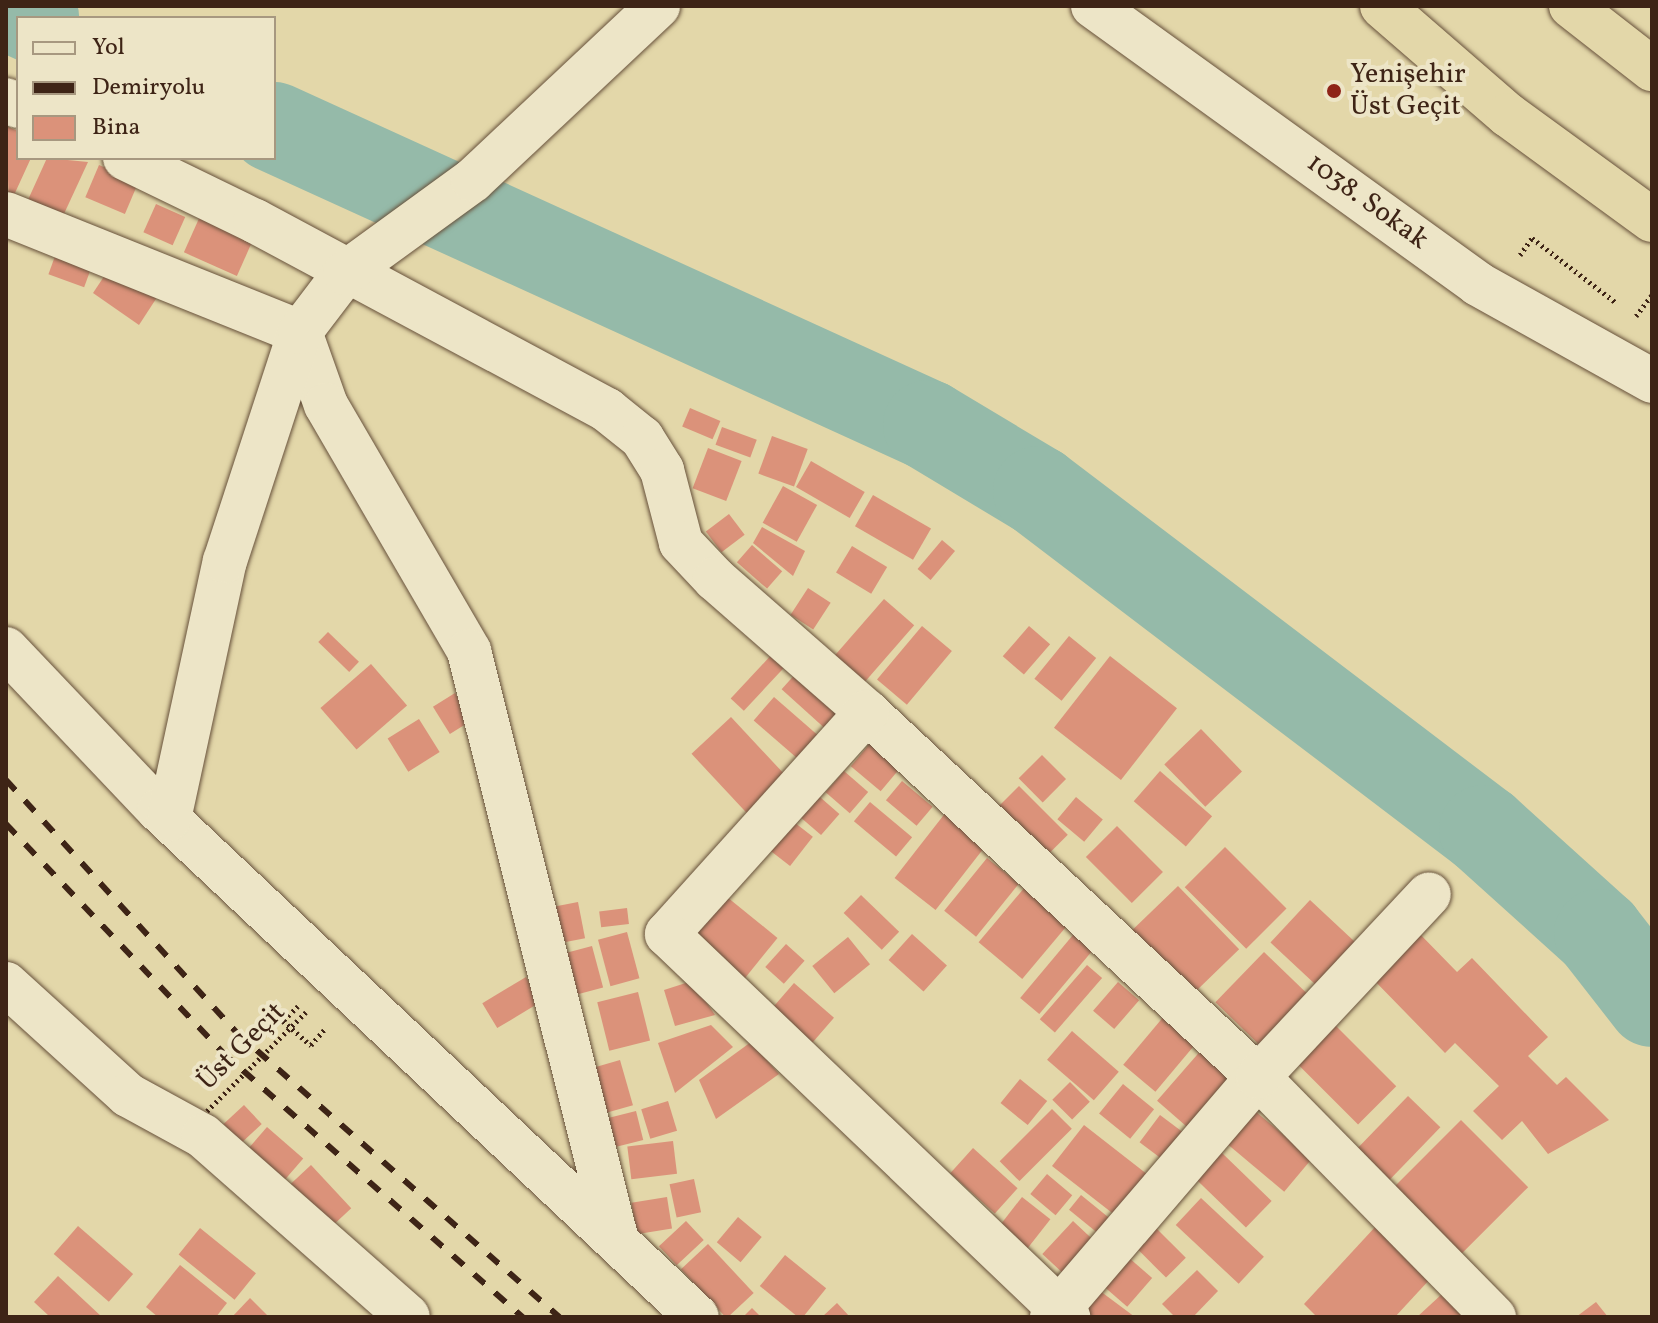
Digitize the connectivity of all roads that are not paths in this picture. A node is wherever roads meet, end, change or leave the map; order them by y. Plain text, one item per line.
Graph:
1 (658, 6) edge
2 (1093, 6) edge
3 (1382, 6) edge
4 (1571, 6) edge
5 (1652, 69) edge
6 (129, 160) edge
7 (6, 214) edge
8 (1652, 220) edge
9 (356, 264) junction
10 (300, 332) junction
11 (1652, 381) edge
12 (6, 649) edge
13 (867, 712) junction
14 (169, 819) junction
15 (1429, 894) dead end
16 (6, 984) edge
17 (1258, 1077) junction
18 (617, 1241) junction
19 (1059, 1315) edge
20 (408, 1317) edge
21 (697, 1317) edge
22 (1494, 1317) edge

1 - 9 street
2 - 11 street, 1038. Sokak
3 - 8 highway
4 - 5 highway
6 - 9 street
7 - 10 street
9 - 10 street
9 - 13 street
10 - 14 street
10 - 18 street
12 - 14 street
13 - 17 street
13 - 19 street
14 - 18 street
15 - 17 street
16 - 20 street
17 - 19 street
17 - 22 street
18 - 21 street

